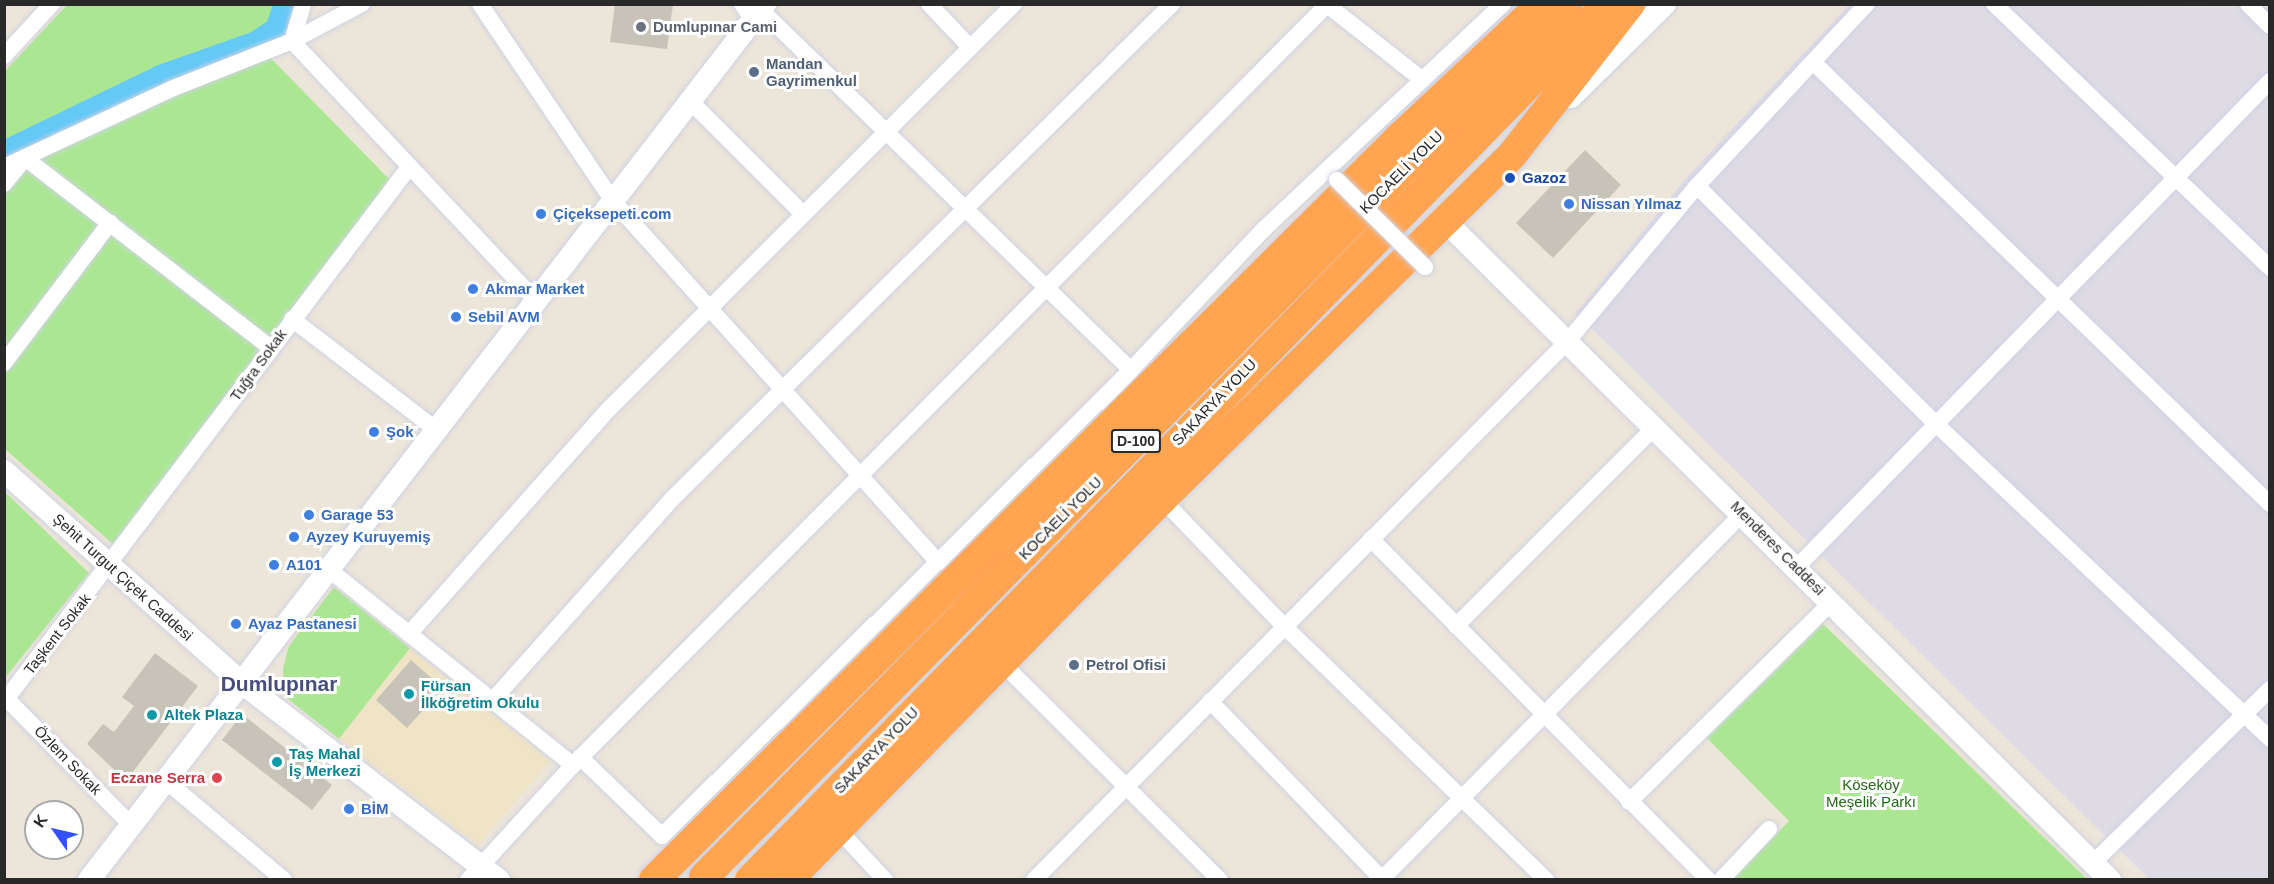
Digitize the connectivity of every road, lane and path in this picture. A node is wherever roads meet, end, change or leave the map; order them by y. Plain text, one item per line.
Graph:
1 (52, 4) edge
2 (303, 4) edge
3 (362, 4) edge
4 (480, 4) edge
5 (929, 4) edge
6 (1014, 4) edge
7 (1172, 4) edge
8 (1503, 4) edge
9 (1510, 4) edge
10 (1542, 4) edge
11 (1567, 4) edge
12 (1607, 4) edge
13 (1630, 4) edge
14 (1665, 4) edge
15 (1867, 4) edge
16 (1994, 4) edge
17 (2248, 4) edge
18 (1327, 5) edge
19 (756, 10) edge
20 (2270, 26) edge
21 (292, 41) junction
22 (970, 47) junction
23 (4, 56) edge
24 (1815, 63) junction
25 (1420, 78) junction
26 (2270, 81) edge
27 (691, 102) junction
28 (1414, 123) junction
29 (886, 131) junction
30 (1512, 154) junction
31 (25, 158) junction
32 (410, 166) junction
33 (4, 167) edge
34 (2174, 179) junction
35 (1337, 180) dead end
36 (4, 184) edge
37 (1697, 186) junction
38 (613, 201) junction
39 (966, 209) junction
40 (803, 214) junction
41 (1444, 220) junction
42 (110, 223) junction
43 (1425, 267) dead end
44 (2270, 268) edge
45 (1046, 287) junction
46 (2058, 299) junction
47 (535, 300) junction
48 (708, 306) junction
49 (292, 319) junction
50 (1567, 342) junction
51 (271, 348) junction
52 (4, 363) edge
53 (1131, 370) junction
54 (782, 392) junction
55 (1936, 424) junction
56 (1656, 426) junction
57 (434, 428) junction
58 (4, 471) edge
59 (858, 476) junction
60 (1162, 499) junction
61 (2270, 504) edge
62 (1743, 513) junction
63 (1371, 539) junction
64 (938, 562) junction
65 (109, 567) junction
66 (1797, 567) junction
67 (327, 568) junction
68 (1832, 602) junction
69 (1284, 626) junction
70 (1456, 626) junction
71 (409, 634) junction
72 (1001, 662) junction
73 (242, 683) junction
74 (2270, 689) edge
75 (5, 699) edge
76 (492, 701) junction
77 (1210, 701) junction
78 (1541, 714) junction
79 (2244, 714) junction
80 (2270, 738) edge
81 (576, 761) junction
82 (166, 781) junction
83 (1126, 786) junction
84 (1462, 797) junction
85 (1629, 802) junction
86 (131, 825) junction
87 (837, 828) junction
88 (1769, 829) dead end
89 (2093, 863) junction
90 (675, 867) edge
91 (474, 873) edge
92 (704, 877) dead end
93 (1041, 877) edge
94 (281, 878) edge
95 (89, 879) edge
96 (499, 879) edge
97 (654, 879) edge
98 (750, 879) edge
99 (788, 879) edge
100 (885, 879) edge
101 (1220, 879) edge
102 (1382, 879) edge
103 (1545, 879) edge
104 (1708, 879) edge
105 (1721, 879) edge
106 (2110, 879) edge

1 - 23 street
2 - 21 street
3 - 21 street
4 - 38 street
5 - 22 street
6 - 22 street
7 - 39 street
8 - 25 street
9 - 28 street
10 - 28 highway
11 - 92 highway, KOCAELİ YOLU / D-100
12 - 98 highway, SAKARYA YOLU / D-100
13 - 30 highway
14 - 30 main road
15 - 24 street
16 - 34 street
17 - 20 street
18 - 25 street
18 - 45 street
19 - 27 main road
19 - 29 street
21 - 31 street
21 - 32 street
22 - 29 street
24 - 37 street
24 - 46 street
25 - 53 street
26 - 34 street
27 - 38 main road
27 - 40 street
28 - 90 highway
29 - 39 street
29 - 40 street
30 - 41 highway
31 - 33 street
31 - 36 street
31 - 42 street
32 - 47 street
32 - 49 street, Tuğra Sokak
34 - 44 street
34 - 46 street
35 - 43 street, bridge
37 - 50 street
37 - 55 street
38 - 47 main road
38 - 48 street
39 - 45 street
39 - 54 street
40 - 48 street
41 - 50 main road, Menderes Caddesi
41 - 60 highway
42 - 51 street
42 - 52 street
45 - 53 street
45 - 59 street
46 - 55 street
46 - 61 street
47 - 57 main road
48 - 54 street
48 - 71 street
49 - 51 street, Tuğra Sokak
49 - 57 street
50 - 56 main road, Menderes Caddesi
50 - 63 street
51 - 65 street, Tuğra Sokak
53 - 64 street
54 - 59 street
54 - 76 street
55 - 66 street
55 - 79 street
56 - 62 main road, Menderes Caddesi
56 - 70 street
57 - 67 main road
58 - 65 main road, Şehit Turgut Çiçek Caddesi
59 - 64 street
59 - 81 street
60 - 69 street
60 - 72 highway
62 - 66 main road, Menderes Caddesi
62 - 78 street
63 - 69 street
63 - 70 street
64 - 81 street
65 - 73 main road, Şehit Turgut Çiçek Caddesi
65 - 75 street, Taşkent Sokak
66 - 68 main road, Menderes Caddesi
67 - 71 street
67 - 73 main road
68 - 85 street
68 - 89 main road, Menderes Caddesi
69 - 77 street
69 - 84 street
70 - 78 street
71 - 76 street
72 - 83 street
72 - 87 highway
73 - 82 main road
73 - 91 main road, Şehit Turgut Çiçek Caddesi
74 - 79 street
75 - 86 street, Özlem Sokak
76 - 81 street
77 - 83 street
77 - 102 street
78 - 84 street
78 - 85 street
79 - 80 street
79 - 89 street
81 - 91 street
82 - 86 main road
82 - 94 street
83 - 93 street
83 - 101 street
84 - 102 street
84 - 103 street
85 - 104 street
86 - 95 main road
87 - 99 highway
87 - 100 street
88 - 105 street
89 - 106 main road, Menderes Caddesi
90 - 97 highway
91 - 96 main road, Şehit Turgut Çiçek Caddesi

